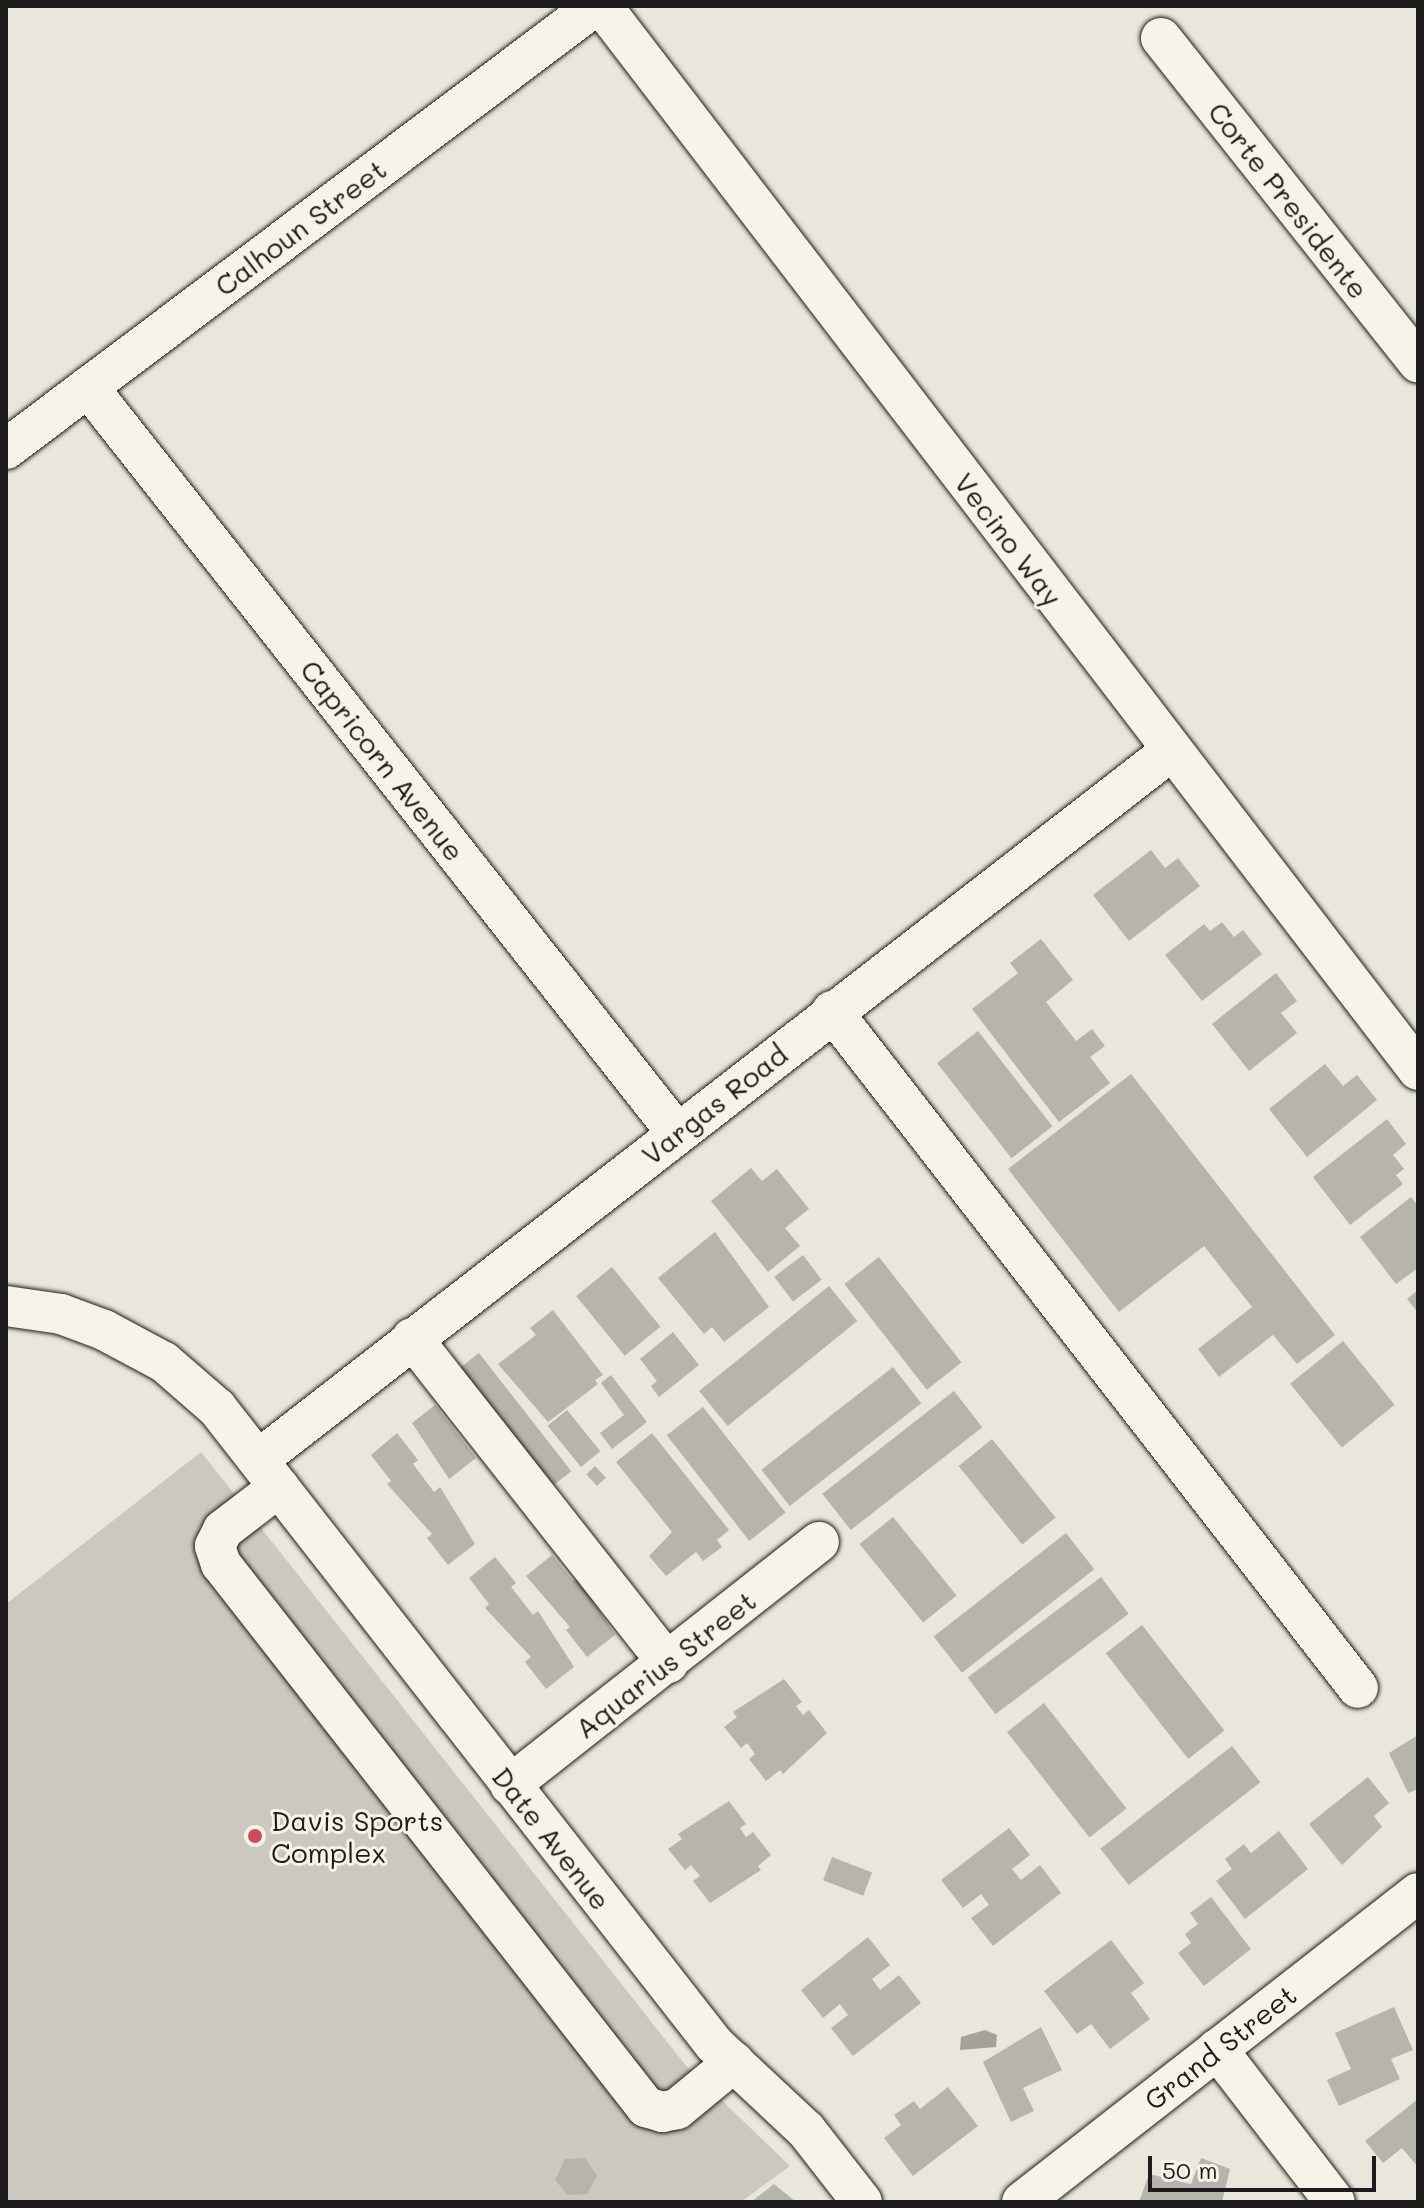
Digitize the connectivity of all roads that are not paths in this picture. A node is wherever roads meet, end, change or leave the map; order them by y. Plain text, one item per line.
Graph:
1 (595, 6) edge
2 (602, 6) edge
3 (1161, 38) dead end
4 (1418, 362) edge
5 (88, 387) junction
6 (6, 449) edge
7 (1171, 751) junction
8 (832, 1011) junction
9 (1418, 1070) edge
10 (677, 1133) junction
11 (6, 1306) edge
12 (412, 1338) junction
13 (269, 1473) junction
14 (819, 1542) dead end
15 (668, 1663) junction
16 (1358, 1688) dead end
17 (510, 1785) junction
18 (1418, 1893) edge
19 (1217, 2049) junction
20 (734, 2062) junction
21 (862, 2202) edge
22 (1022, 2202) edge
23 (1335, 2202) edge

1 - 5 street, Calhoun Street
2 - 7 street, Vecino Way
3 - 4 street, Corte Presidente
5 - 6 street, Calhoun Street
5 - 10 street, Capricorn Avenue
7 - 8 street, Vargas Road
7 - 9 street, Vecino Way
8 - 10 street, Vargas Road
8 - 16 street
10 - 12 street, Vargas Road
11 - 13 street, Date Avenue
12 - 13 street, Vargas Road
12 - 15 street
13 - 17 street, Date Avenue
13 - 20 street, Vargas Road
14 - 15 street, Aquarius Street
15 - 17 street, Aquarius Street
17 - 20 street, Date Avenue
18 - 19 street, Grand Street
19 - 22 street, Grand Street
19 - 23 street
20 - 21 street, Date Avenue

